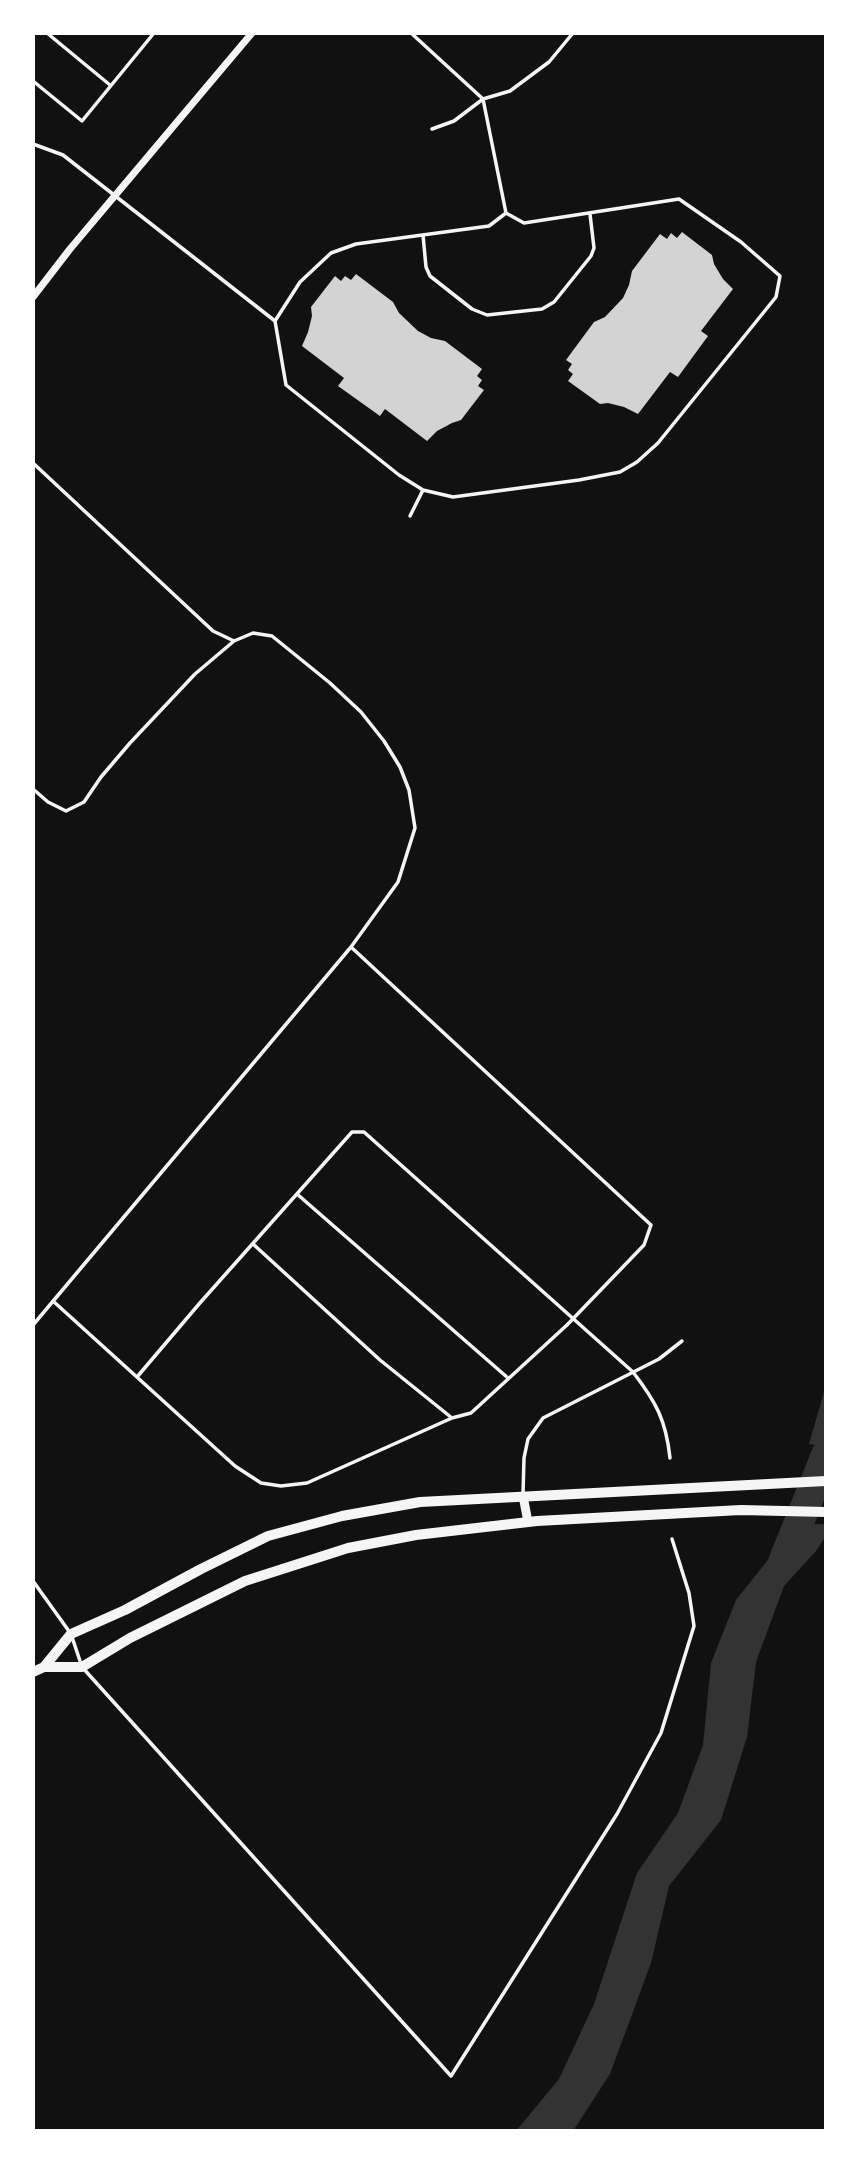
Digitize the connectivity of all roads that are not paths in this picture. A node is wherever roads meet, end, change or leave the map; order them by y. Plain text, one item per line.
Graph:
1 (47, 33) edge
2 (154, 33) edge
3 (252, 33) edge
4 (411, 33) edge
5 (573, 33) edge
6 (33, 80) edge
7 (111, 86) junction
8 (483, 99) junction
9 (432, 129) dead end
10 (33, 144) edge
11 (116, 195) junction
12 (506, 213) junction
13 (590, 214) junction
14 (423, 235) junction
15 (33, 297) edge
16 (275, 321) junction
17 (33, 463) edge
18 (424, 490) junction
19 (410, 516) dead end
20 (234, 641) junction
21 (33, 789) edge
22 (351, 947) junction
23 (297, 1194) junction
24 (253, 1244) junction
25 (53, 1301) junction
26 (573, 1318) junction
27 (33, 1325) edge
28 (682, 1341) dead end
29 (633, 1372) junction
30 (137, 1377) junction
31 (508, 1378) junction
32 (452, 1418) junction
33 (670, 1458) dead end
34 (826, 1481) edge
35 (523, 1496) junction
36 (826, 1511) edge
37 (528, 1522) junction
38 (672, 1539) dead end
39 (33, 1581) edge
40 (71, 1634) junction
41 (44, 1667) junction
42 (82, 1667) junction
43 (33, 1672) edge

1 - 7 lane
2 - 7 lane
3 - 11 street
4 - 8 lane
5 - 8 lane
6 - 7 lane
8 - 9 lane
8 - 12 lane
10 - 11 lane
11 - 15 street
11 - 16 lane
12 - 13 lane
12 - 14 lane
13 - 14 lane
13 - 18 lane
14 - 16 lane
16 - 18 lane
17 - 20 lane
18 - 19 lane
20 - 21 lane
20 - 22 lane
22 - 25 lane
22 - 26 lane
23 - 24 lane
23 - 26 lane
23 - 31 lane
24 - 30 lane
24 - 32 lane
25 - 27 lane
25 - 30 lane
26 - 29 lane
26 - 31 lane
28 - 29 lane
29 - 33 lane
29 - 35 lane
30 - 32 lane
31 - 32 lane
34 - 35 main road
35 - 37 street
35 - 40 main road
36 - 37 main road
37 - 42 main road
38 - 42 lane
39 - 40 lane
40 - 41 main road
40 - 42 lane
41 - 42 main road
41 - 43 main road

